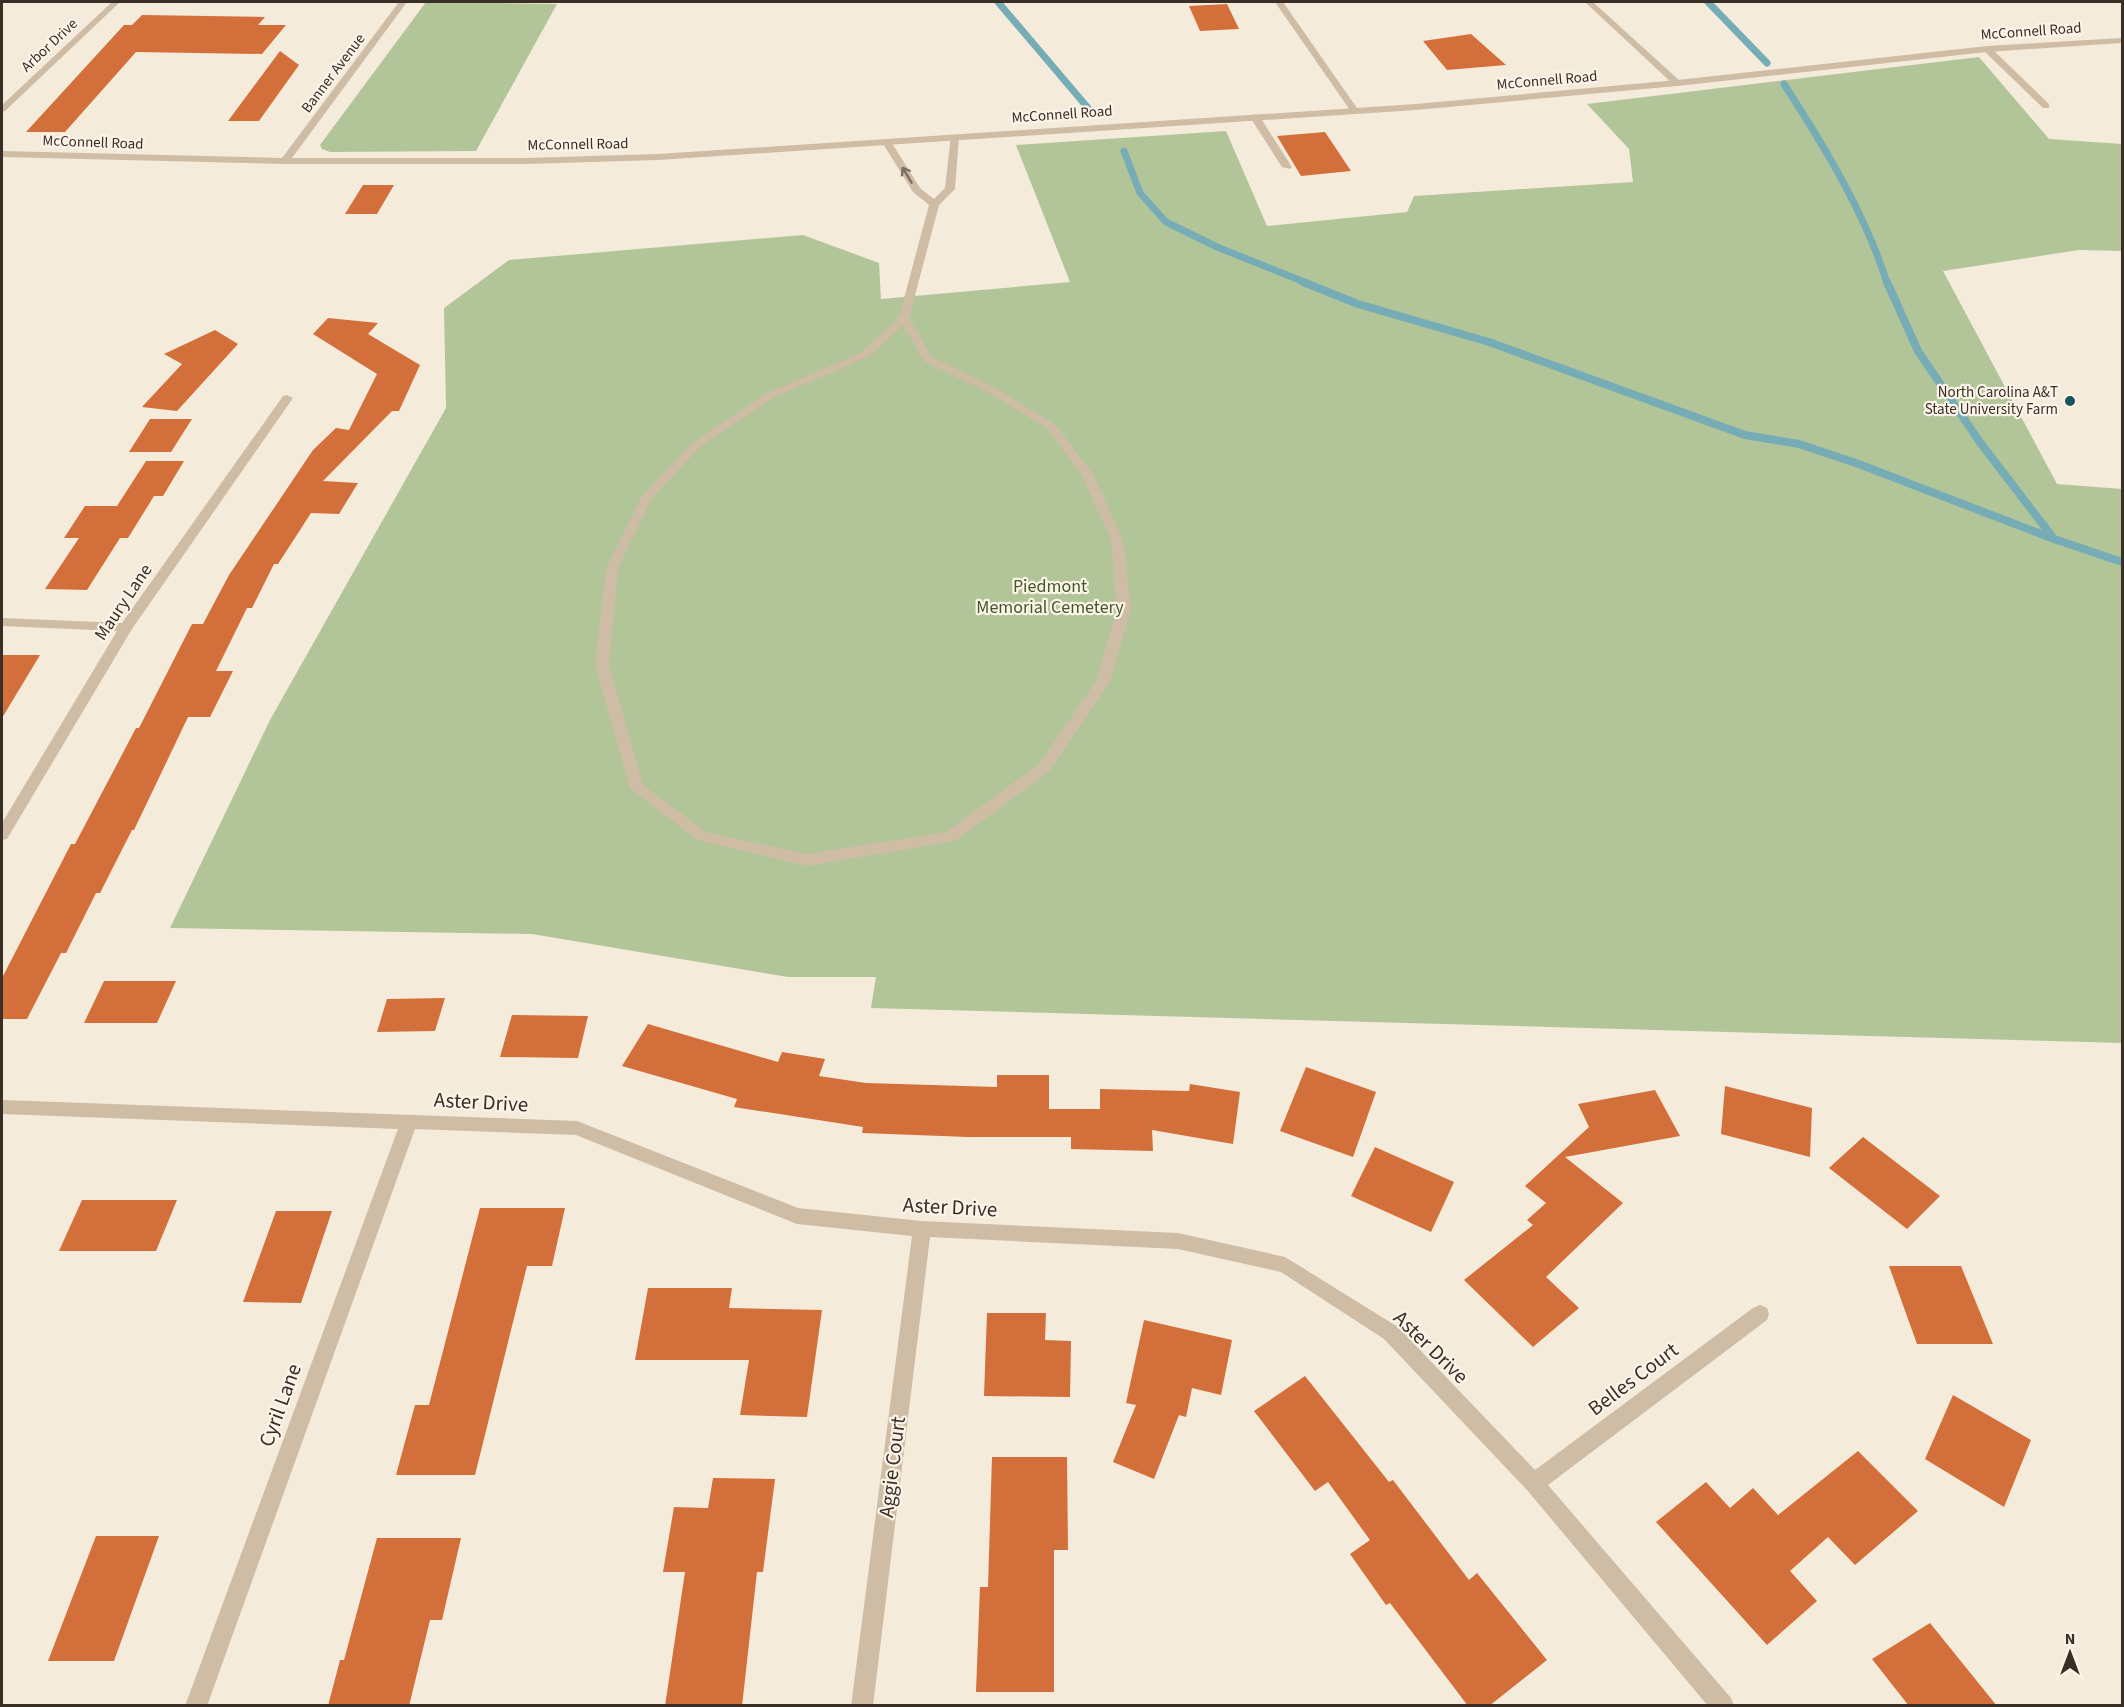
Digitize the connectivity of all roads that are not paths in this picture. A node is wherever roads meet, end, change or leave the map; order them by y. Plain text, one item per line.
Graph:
1 (116, 2) edge
2 (403, 2) edge
3 (1279, 2) edge
4 (1589, 2) edge
5 (2122, 41) edge
6 (1987, 49) junction
7 (1677, 83) junction
8 (2046, 106) dead end
9 (2, 109) edge
10 (1355, 111) junction
11 (1256, 117) junction
12 (954, 137) junction
13 (887, 142) junction
14 (2, 153) edge
15 (285, 161) junction
16 (1287, 167) dead end
17 (934, 204) junction
18 (904, 318) junction
19 (287, 398) dead end
20 (2, 622) edge
21 (126, 627) junction
22 (2, 835) edge
23 (2, 1107) edge
24 (409, 1121) junction
25 (922, 1229) junction
26 (1760, 1314) dead end
27 (1534, 1483) junction
28 (196, 1706) edge
29 (862, 1706) edge
30 (1723, 1706) edge

1 - 9 street, Arbor Drive
2 - 15 street, Banner Avenue
3 - 10 street
4 - 7 street
5 - 6 street, McConnell Road
6 - 7 street, McConnell Road
6 - 8 street
7 - 10 street, McConnell Road
10 - 11 street, McConnell Road
11 - 12 street, McConnell Road
11 - 16 street
12 - 13 street, McConnell Road
12 - 17 street
13 - 15 street, McConnell Road
17 -> 13 street
14 - 15 street, McConnell Road
17 - 18 street
18 - 18 street
19 - 21 street, Maury Lane
20 - 21 street
21 - 22 street, Maury Lane
23 - 24 street, Aster Drive
24 - 25 street, Aster Drive
24 - 28 street, Cyril Lane
25 - 27 street, Aster Drive
25 - 29 street, Aggie Court
26 - 27 street, Belles Court
27 - 30 street, Aster Drive

